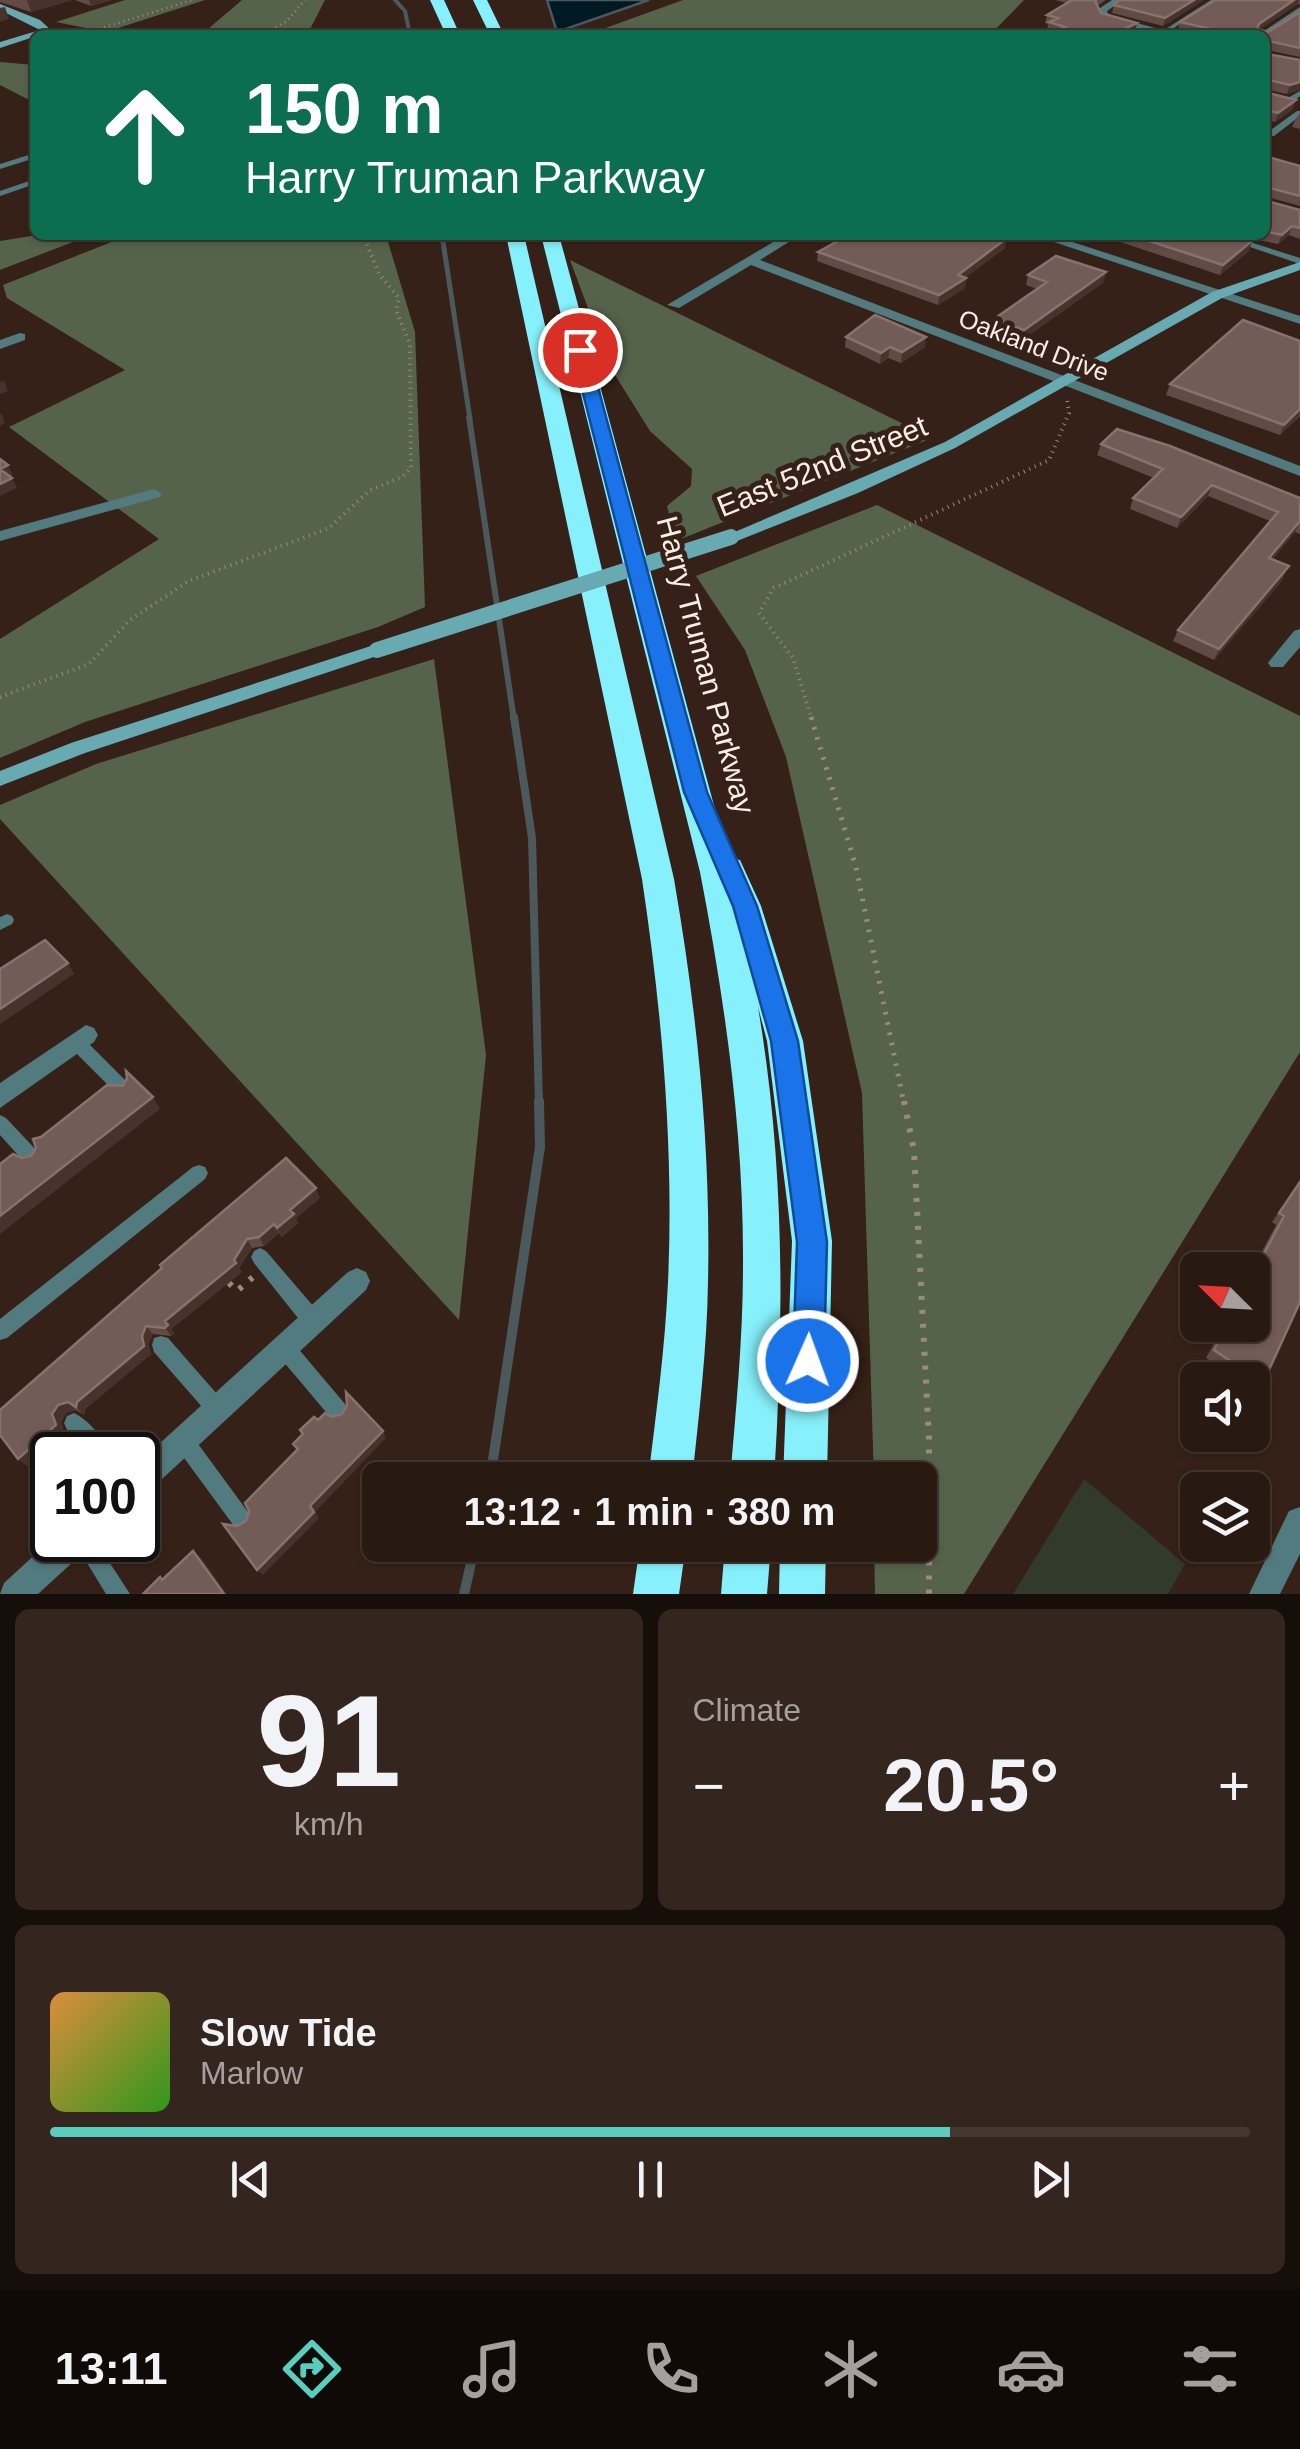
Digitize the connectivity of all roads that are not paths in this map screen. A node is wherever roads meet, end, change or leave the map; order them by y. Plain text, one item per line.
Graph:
1 (438, 0) edge
2 (480, 0) edge
3 (496, 0) edge
4 (1118, 0) edge
5 (1215, 0) edge
6 (0, 7) edge
7 (1300, 10) edge
8 (46, 30) edge
9 (452, 30) edge
10 (497, 30) edge
11 (499, 30) edge
12 (1151, 30) edge
13 (1167, 30) edge
14 (1270, 30) edge
15 (30, 36) edge
16 (0, 44) edge
17 (1300, 93) edge
18 (1289, 101) edge
19 (1300, 113) edge
20 (1271, 134) dead end
21 (30, 157) edge
22 (0, 167) edge
23 (30, 183) edge
24 (0, 194) edge
25 (513, 240) edge
26 (551, 240) edge
27 (786, 240) edge
28 (1053, 240) edge
29 (1234, 240) edge
30 (752, 261) junction
31 (1300, 263) edge
32 (1217, 295) junction
33 (674, 305) dead end
34 (1300, 320) edge
35 (20, 337) dead end
36 (0, 346) edge
37 (1066, 381) junction
38 (1300, 471) edge
39 (154, 494) dead end
40 (0, 536) edge
41 (1300, 635) edge
42 (1277, 663) dead end
43 (0, 779) edge
44 (695, 792) junction
45 (81, 1039) joint
46 (123, 1090) edge
47 (1, 1095) edge
48 (0, 1123) edge
49 (32, 1158) edge
50 (199, 1172) dead end
51 (260, 1257) dead end
52 (357, 1281) dead end
53 (313, 1321) junction
54 (0, 1331) edge
55 (161, 1345) dead end
56 (284, 1347) junction
57 (217, 1408) junction
58 (338, 1412) edge
59 (74, 1423) edge
60 (82, 1432) edge
61 (183, 1440) junction
62 (160, 1461) edge
63 (672, 1462) edge
64 (753, 1462) edge
65 (806, 1462) edge
66 (242, 1519) edge
67 (1300, 1522) edge
68 (55, 1562) edge
69 (98, 1562) edge
70 (660, 1562) edge
71 (747, 1562) edge
72 (803, 1562) edge
73 (34, 1587) edge
74 (119, 1594) edge
75 (656, 1594) edge
76 (744, 1594) edge
77 (802, 1594) edge
78 (1264, 1594) edge

1 - 9 highway
2 - 10 highway
3 - 11 highway
4 - 12 street
5 - 13 lane
6 - 8 main road
7 - 14 street
15 - 16 main road
17 - 18 lane
19 - 20 lane
21 - 22 lane
23 - 24 lane
25 - 63 highway
26 - 44 highway, Harry Truman Parkway
27 - 30 street
28 - 32 street
29 - 31 lane
30 - 33 street
30 - 37 street, Oakland Drive
31 - 32 main road, East 52nd Street
32 - 34 street
32 - 37 main road, East 52nd Street
35 - 36 street
37 - 38 street, Oakland Drive
37 - 43 main road, East 52nd Street, bridge
39 - 40 street
41 - 42 street
44 - 64 highway, Harry Truman Parkway
44 - 65 highway
45 - 46 lane
45 - 47 street
48 - 49 lane
50 - 54 lane
51 - 53 lane
52 - 53 street
53 - 56 street
55 - 57 lane
56 - 57 street
56 - 58 lane
57 - 61 street
59 - 60 lane
61 - 62 street
61 - 66 lane
67 - 78 street
68 - 73 street
69 - 74 lane
70 - 75 highway
71 - 76 highway
72 - 77 highway

